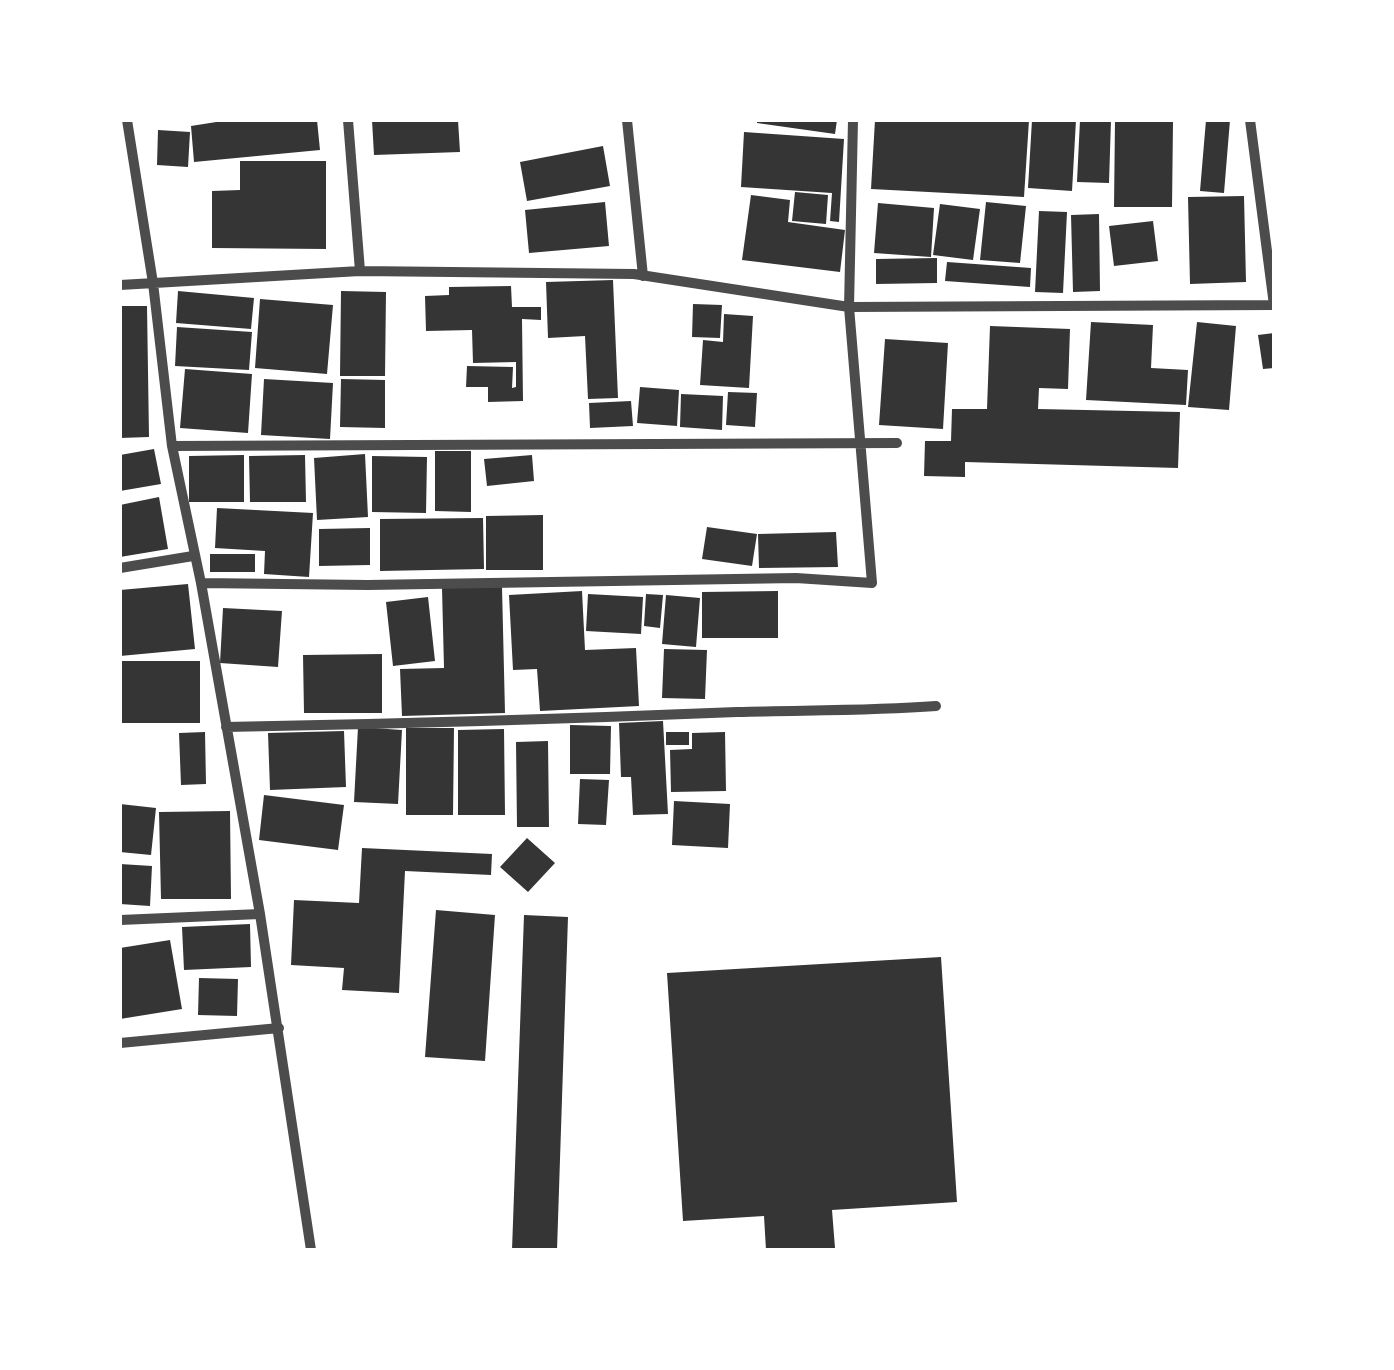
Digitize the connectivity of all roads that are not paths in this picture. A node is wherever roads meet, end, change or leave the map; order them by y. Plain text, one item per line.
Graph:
1 (127, 120) edge
2 (348, 120) edge
3 (627, 120) edge
4 (853, 120) edge
5 (1250, 120) edge
6 (360, 270) junction
7 (644, 276) junction
8 (152, 283) junction
9 (120, 286) edge
10 (1274, 304) edge
11 (848, 307) junction
12 (897, 443) dead end
13 (861, 444) junction
14 (172, 446) junction
15 (193, 556) junction
16 (120, 568) edge
17 (201, 583) junction
18 (936, 706) dead end
19 (226, 728) junction
20 (260, 914) junction
21 (120, 920) edge
22 (279, 1028) junction
23 (120, 1043) edge
24 (311, 1250) edge

1 - 8 street
2 - 6 street
3 - 7 street
4 - 11 street
5 - 10 street
6 - 7 street
6 - 8 street
7 - 11 street
8 - 9 street
8 - 14 street
10 - 11 street
11 - 13 street
12 - 13 street
13 - 14 street
13 - 17 street
14 - 15 street
15 - 16 street
15 - 17 street
17 - 19 street
18 - 19 street
19 - 20 street
20 - 21 street
20 - 22 street
22 - 23 street
22 - 24 street

